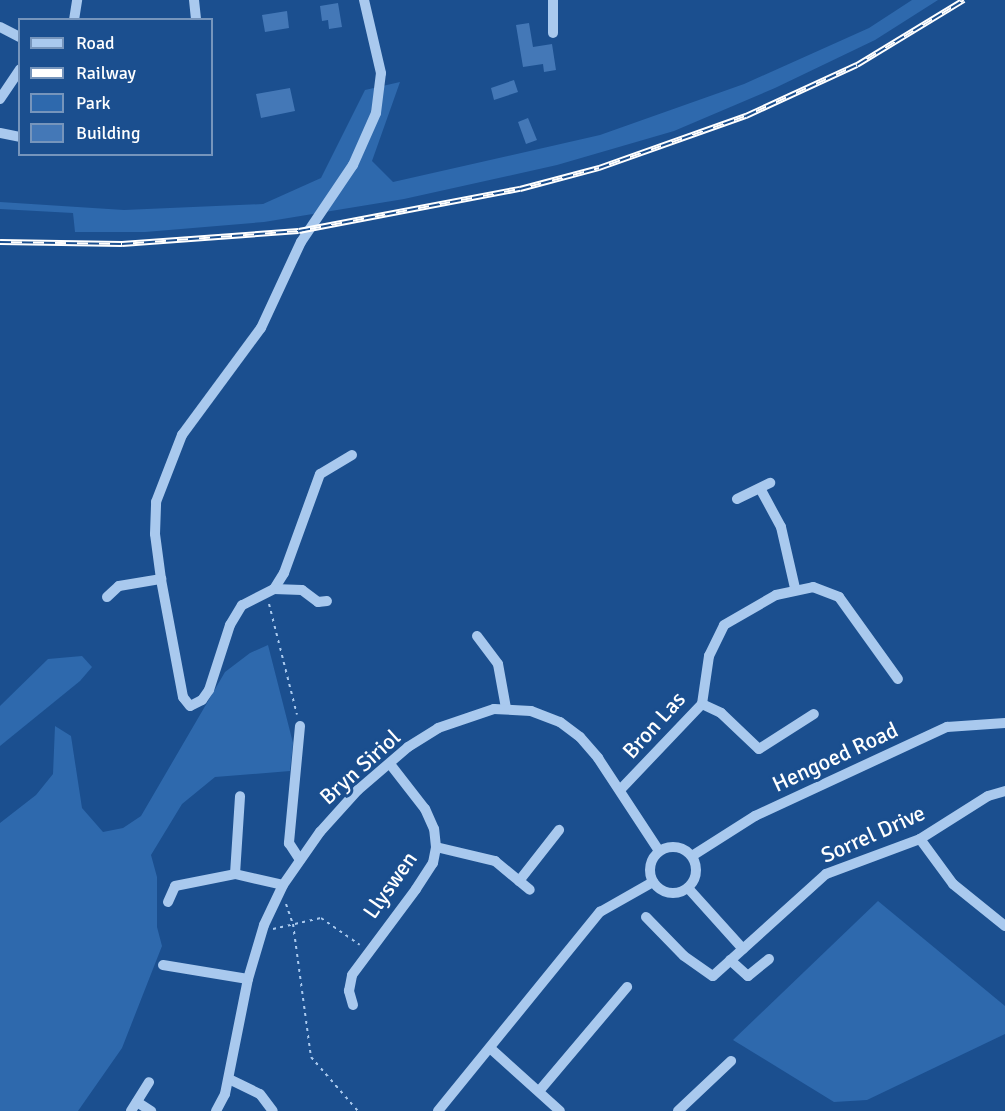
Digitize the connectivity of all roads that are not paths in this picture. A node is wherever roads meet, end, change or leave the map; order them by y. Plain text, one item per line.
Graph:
1 (77, 0) edge
2 (194, 0) edge
3 (364, 0) edge
4 (553, 0) edge
5 (74, 18) edge
6 (195, 18) edge
7 (0, 27) edge
8 (553, 33) dead end
9 (18, 36) edge
10 (18, 72) edge
11 (0, 99) edge
12 (0, 133) edge
13 (18, 137) edge
14 (352, 455) dead end
15 (737, 499) dead end
16 (160, 579) junction
17 (795, 588) junction
18 (271, 590) junction
19 (107, 597) dead end
20 (327, 601) dead end
21 (477, 636) dead end
22 (898, 680) dead end
23 (702, 704) junction
24 (506, 708) junction
25 (814, 714) dead end
26 (1005, 723) edge
27 (300, 726) road end
28 (390, 764) junction
29 (620, 790) junction
30 (1005, 791) edge
31 (240, 796) dead end
32 (558, 830) dead end
33 (920, 839) junction
34 (436, 848) junction
35 (659, 851) junction
36 (692, 856) junction
37 (300, 860) junction
38 (235, 874) junction
39 (519, 881) junction
40 (653, 882) junction
41 (282, 888) junction
42 (688, 888) junction
43 (530, 890) dead end
44 (168, 902) dead end
45 (646, 917) dead end
46 (1005, 927) edge
47 (743, 949) junction
48 (769, 959) dead end
49 (730, 960) junction
50 (163, 965) dead end
51 (248, 979) junction
52 (627, 987) dead end
53 (353, 1005) dead end
54 (490, 1048) junction
55 (731, 1061) dead end
56 (229, 1079) junction
57 (149, 1082) dead end
58 (540, 1090) junction
59 (134, 1107) edge
60 (151, 1111) edge
61 (216, 1111) edge
62 (273, 1111) edge
63 (438, 1111) edge
64 (560, 1111) edge
65 (678, 1111) edge

1 - 5 street
2 - 6 street
3 - 16 street
4 - 8 street
7 - 9 street
10 - 11 street
12 - 13 street
14 - 18 street
15 - 17 street
16 - 18 street
16 - 19 street
17 - 22 street
17 - 23 street, Bron Las
18 - 20 street
21 - 24 street
23 - 25 street
23 - 29 street, Bron Las
24 - 28 street, Bryn Siriol
24 - 29 street, Bryn Siriol
26 - 36 street, Hengoed Road
27 - 37 street
28 - 34 street, Llyswen
28 - 37 street, Bryn Siriol
29 - 35 street, Bryn Siriol
30 - 33 street, Sorrel Drive
31 - 38 street
32 - 39 street
33 - 46 street
33 - 47 street, Sorrel Drive
34 - 39 street
34 - 53 street, Llyswen
35 - 36 street
35 - 40 street
36 - 42 street
37 - 41 street, Bryn Siriol
38 - 41 street
38 - 44 street
39 - 43 street
40 - 42 street
40 - 54 street
41 - 51 street, Bryn Siriol
42 - 47 street
45 - 49 street, Sorrel Drive
47 - 49 street, Sorrel Drive
48 - 49 street
50 - 51 street
51 - 56 street, Bryn Siriol
52 - 58 street
54 - 58 street
54 - 63 street
55 - 65 street
56 - 61 street, Bryn Siriol
56 - 62 street
57 - 59 street
58 - 64 street
59 - 60 street

